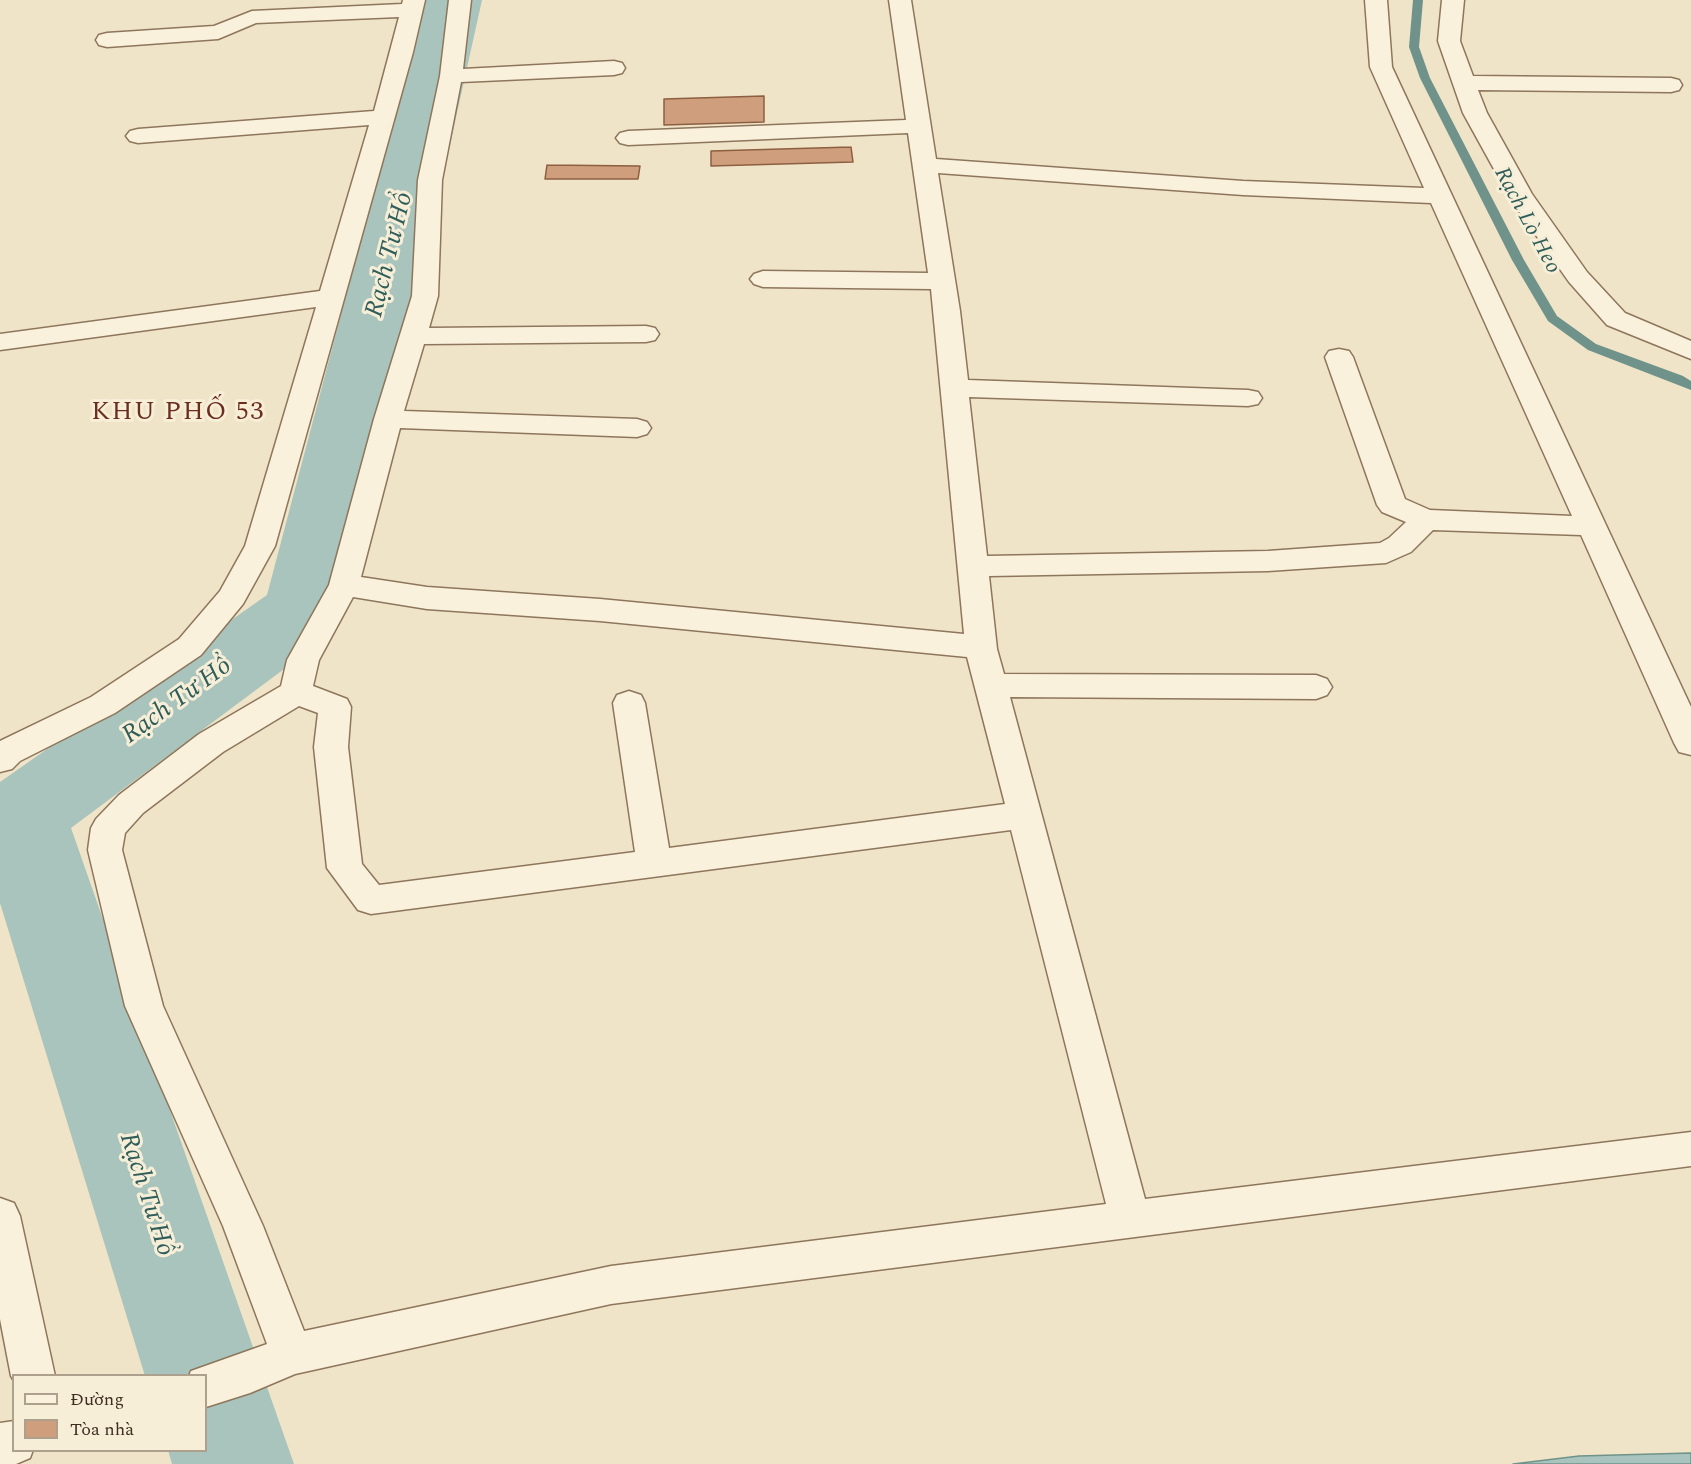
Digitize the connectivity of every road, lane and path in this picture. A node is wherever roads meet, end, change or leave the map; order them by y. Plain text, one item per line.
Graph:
1 (460, 0) edge
2 (900, 0) edge
3 (1376, 0) edge
4 (1453, 0) edge
5 (413, 5) edge
6 (107, 40) dead end
7 (614, 68) dead end
8 (451, 76) junction
9 (1464, 83) junction
10 (1671, 85) dead end
11 (383, 117) junction
12 (919, 126) junction
13 (138, 136) dead end
14 (628, 138) dead end
15 (924, 165) junction
16 (1440, 196) junction
17 (763, 279) dead end
18 (942, 281) junction
19 (331, 297) junction
20 (646, 334) dead end
21 (412, 336) junction
22 (0, 342) edge
23 (1691, 351) edge
24 (1339, 357) dead end
25 (954, 388) junction
26 (1248, 398) dead end
27 (388, 419) junction
28 (637, 428) dead end
29 (1425, 519) junction
30 (1591, 526) junction
31 (972, 566) junction
32 (344, 585) junction
33 (981, 649) junction
34 (991, 686) junction
35 (1316, 687) dead end
36 (296, 692) junction
37 (628, 703) dead end
38 (1691, 742) edge
39 (0, 760) edge
40 (1024, 815) junction
41 (654, 862) junction
42 (1691, 1149) edge
43 (0, 1216) edge
44 (1130, 1218) junction
45 (292, 1354) junction
46 (33, 1374) edge
47 (207, 1386) edge

1 - 8 street
2 - 12 street
3 - 16 street
4 - 9 street
5 - 6 street
5 - 11 street
7 - 8 street
8 - 21 street
9 - 10 street
9 - 23 street
11 - 13 street
11 - 19 street
12 - 14 street
12 - 15 street
15 - 16 street
15 - 18 street
16 - 30 street
17 - 18 street
18 - 25 street
19 - 22 street
19 - 39 street
20 - 21 street
21 - 27 street
24 - 29 street
25 - 26 street
25 - 31 street
27 - 28 street
27 - 32 street
29 - 30 street
29 - 31 street
30 - 38 street
31 - 33 street
32 - 33 street
32 - 36 street
33 - 34 street
34 - 35 street
34 - 40 street
36 - 41 street
36 - 45 street
37 - 41 street
40 - 41 street
40 - 44 street
42 - 44 street
43 - 46 street
44 - 45 street
45 - 47 street

